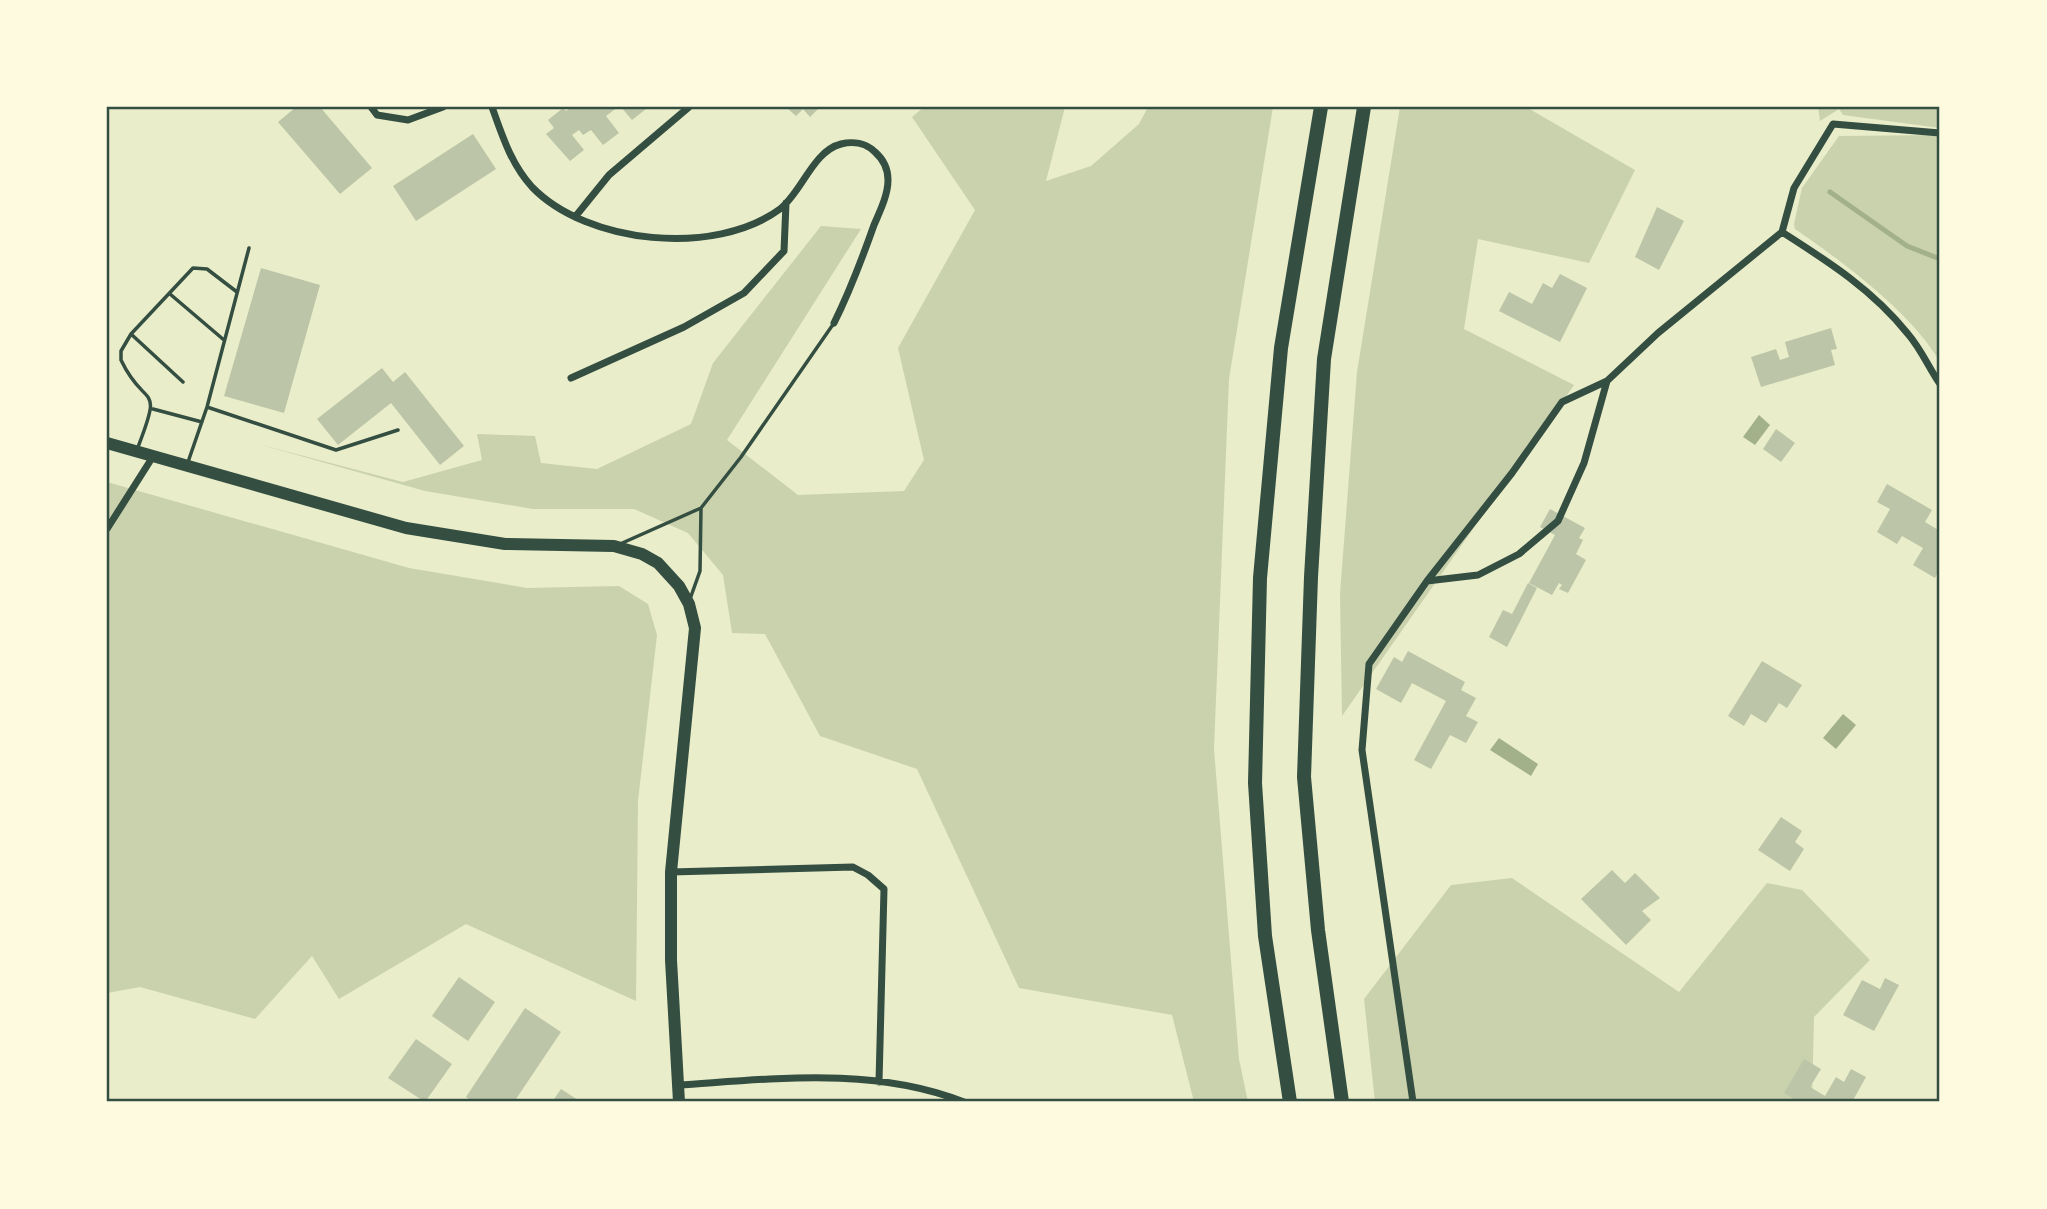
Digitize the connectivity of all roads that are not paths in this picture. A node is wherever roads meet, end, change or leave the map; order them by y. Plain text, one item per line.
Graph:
1 (371, 107) edge
2 (443, 107) edge
3 (492, 107) edge
4 (690, 107) edge
5 (1321, 107) edge
6 (1364, 107) edge
7 (1940, 133) edge
8 (786, 203) junction
9 (575, 217) junction
10 (1782, 232) junction
11 (249, 248) dead end
12 (237, 292) junction
13 (170, 294) junction
14 (834, 323) joint
15 (131, 334) junction
16 (224, 340) junction
17 (570, 378) dead end
18 (1607, 381) junction
19 (183, 382) dead end
20 (1940, 384) edge
21 (207, 407) junction
22 (153, 409) junction
23 (202, 422) junction
24 (398, 430) dead end
25 (107, 443) edge
26 (136, 453) junction
27 (152, 458) junction
28 (186, 467) junction
29 (701, 508) junction
30 (107, 530) edge
31 (614, 546) junction
32 (1427, 581) junction
33 (689, 604) junction
34 (671, 872) junction
35 (879, 1082) junction
36 (678, 1085) junction
37 (679, 1102) edge
38 (964, 1102) edge
39 (1290, 1102) edge
40 (1342, 1102) edge
41 (1413, 1102) edge

1 - 2 street
3 - 9 street
4 - 9 street
5 - 39 highway
6 - 40 highway
7 - 10 street
8 - 9 street
8 - 14 street
8 - 17 street
10 - 18 street
10 - 20 street
11 - 12 lane
12 - 13 lane
12 - 16 lane
13 - 15 lane
13 - 16 lane
14 - 29 lane
15 - 19 lane
15 - 22 lane
16 - 21 lane
18 - 32 street
18 - 32 street
21 - 23 lane
21 - 24 lane
22 - 23 lane
22 - 26 lane
23 - 28 lane
25 - 26 main road
26 - 27 main road
27 - 28 main road
27 - 30 street
28 - 31 main road
29 - 31 lane
29 - 33 lane
31 - 33 main road
32 - 41 street
33 - 34 main road
34 - 35 street
34 - 36 main road
35 - 36 street
35 - 38 street
36 - 37 main road

